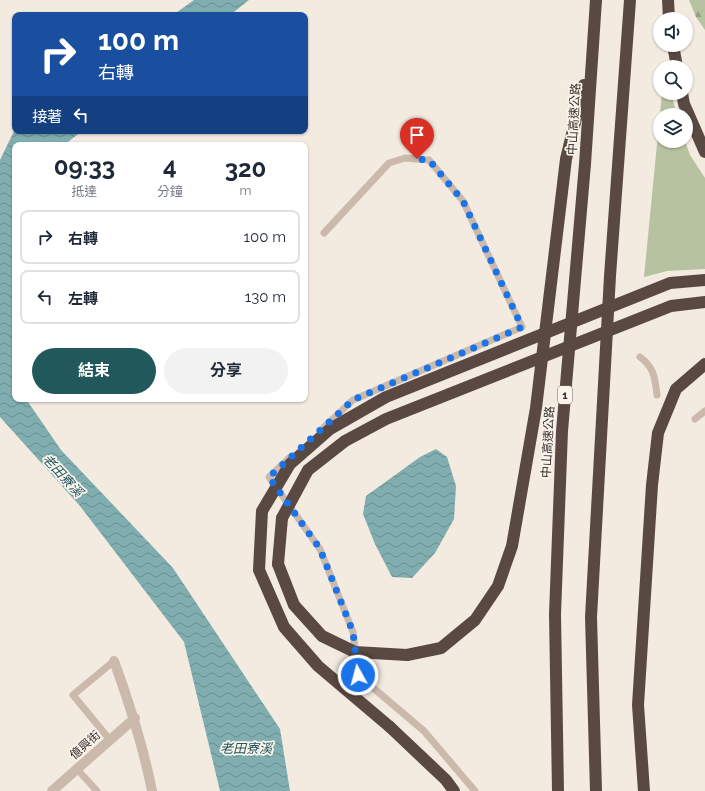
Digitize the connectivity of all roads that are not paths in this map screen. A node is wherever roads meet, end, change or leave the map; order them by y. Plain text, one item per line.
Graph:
1 (596, 0) edge
2 (630, 0) edge
3 (668, 0) edge
4 (668, 12) edge
5 (592, 55) junction
6 (683, 100) edge
7 (705, 152) edge
8 (324, 233) dead end
9 (705, 280) edge
10 (705, 302) edge
11 (640, 357) dead end
12 (705, 364) edge
13 (657, 395) dead end
14 (705, 411) edge
15 (695, 419) dead end
16 (114, 661) joint
17 (135, 718) junction
18 (110, 740) junction
19 (77, 769) junction
20 (52, 791) edge
21 (97, 791) edge
22 (152, 791) edge
23 (454, 791) edge
24 (475, 791) edge
25 (558, 791) edge
26 (596, 791) edge
27 (644, 791) edge

1 - 5 highway, 中山高速公路 / 1
2 - 26 highway
3 - 4 highway
5 - 10 highway, bridge
5 - 25 highway, 中山高速公路 / 1
6 - 7 highway
8 - 24 lane
9 - 23 highway, bridge
11 - 13 lane
12 - 27 highway
14 - 15 lane
16 - 17 street
16 - 18 lane
17 - 18 street, 億興街
17 - 22 street
18 - 19 street, 億興街
19 - 20 street, 億興街
19 - 21 lane

